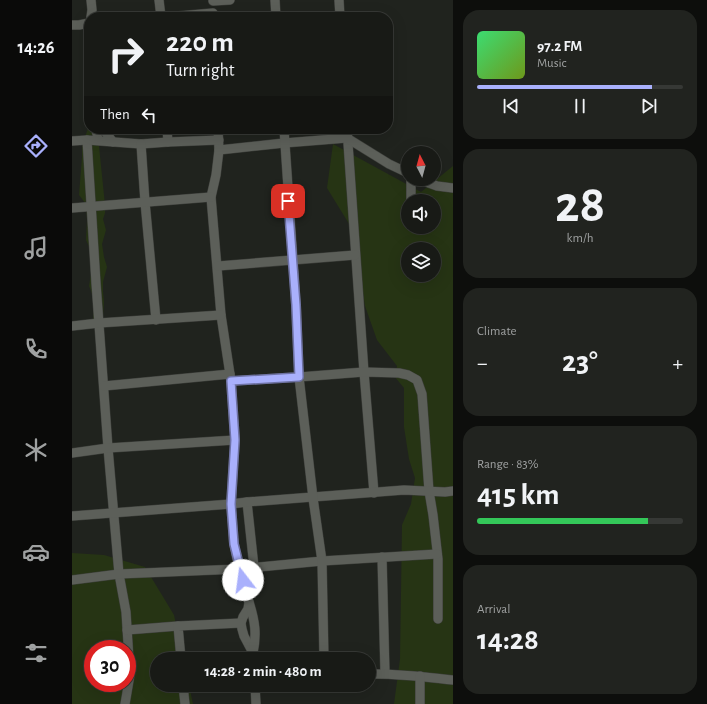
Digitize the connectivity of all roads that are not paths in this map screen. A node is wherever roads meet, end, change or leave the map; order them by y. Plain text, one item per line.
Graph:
1 (91, 0) edge
2 (159, 0) edge
3 (230, 0) edge
4 (275, 0) edge
5 (339, 0) edge
6 (213, 1) edge
7 (92, 12) edge
8 (160, 12) edge
9 (213, 12) edge
10 (276, 12) edge
11 (340, 12) edge
12 (84, 24) edge
13 (72, 25) edge
14 (97, 134) edge
15 (107, 134) edge
16 (167, 134) edge
17 (218, 134) edge
18 (284, 134) edge
19 (347, 134) edge
20 (87, 140) junction
21 (98, 140) junction
22 (72, 141) edge
23 (113, 142) junction
24 (168, 142) junction
25 (284, 143) junction
26 (141, 144) junction
27 (219, 145) junction
28 (401, 170) edge
29 (437, 186) edge
30 (453, 188) edge
31 (211, 197) junction
32 (144, 202) junction
33 (92, 207) junction
34 (72, 208) edge
35 (355, 255) junction
36 (293, 259) junction
37 (218, 266) junction
38 (221, 315) junction
39 (156, 320) junction
40 (99, 323) junction
41 (72, 326) edge
42 (364, 372) junction
43 (299, 377) junction
44 (230, 378) junction
45 (104, 386) junction
46 (235, 440) junction
47 (108, 448) junction
48 (72, 452) edge
49 (429, 491) junction
50 (453, 491) edge
51 (374, 493) junction
52 (313, 498) junction
53 (247, 502) junction
54 (231, 504) junction
55 (114, 513) junction
56 (72, 516) edge
57 (437, 554) junction
58 (382, 557) junction
59 (322, 561) junction
60 (254, 567) junction
61 (239, 568) junction
62 (119, 574) junction
63 (72, 580) edge
64 (249, 602) junction
65 (438, 619) dead end
66 (241, 622) junction
67 (178, 626) junction
68 (127, 630) junction
69 (180, 652) edge
70 (252, 652) edge
71 (254, 652) edge
72 (324, 652) edge
73 (385, 673) junction
74 (376, 674) edge
75 (420, 676) junction
76 (453, 680) edge
77 (184, 692) edge
78 (255, 692) edge
79 (126, 704) edge
80 (185, 704) edge
81 (256, 704) edge
82 (420, 704) edge

1 - 7 street
2 - 8 street
3 - 6 street
4 - 10 street
5 - 11 street
6 - 9 street
12 - 13 street
14 - 21 street
15 - 23 street
16 - 24 street
17 - 27 street
18 - 25 street
19 - 25 street
19 - 28 street
19 - 35 street
20 - 21 street
20 - 22 street
20 - 33 street
21 - 23 street
23 - 26 street
24 - 26 street
24 - 27 street
25 - 27 street
25 - 36 street
26 - 32 street
27 - 31 street
29 - 30 street
31 - 32 street
31 - 37 street
32 - 33 street
32 - 39 street
33 - 34 street
33 - 40 street
35 - 36 street
35 - 42 street
36 - 37 street
36 - 43 street
37 - 38 street
38 - 39 street
38 - 44 street
39 - 40 street
40 - 41 street
40 - 45 street
42 - 43 street
42 - 49 street
42 - 51 street
43 - 44 street
43 - 52 street
44 - 45 street
44 - 46 street
45 - 47 street
46 - 47 street
46 - 54 street
47 - 48 street
47 - 55 street
49 - 50 street
49 - 51 street
49 - 57 street
51 - 52 street
52 - 53 street
52 - 59 street
53 - 54 street
53 - 60 street
54 - 55 street
54 - 61 street
55 - 56 street
55 - 62 street
57 - 58 street
57 - 65 street
58 - 59 street
58 - 73 street
59 - 60 street
59 - 72 street
60 - 61 street
61 - 62 street
61 - 64 street
62 - 63 street
62 - 68 street
64 - 66 street
64 - 71 street
66 - 67 street
66 - 70 street
67 - 68 street
67 - 69 street
68 - 79 street
73 - 74 street
73 - 75 street
75 - 76 street
75 - 82 street
77 - 80 street
78 - 81 street

